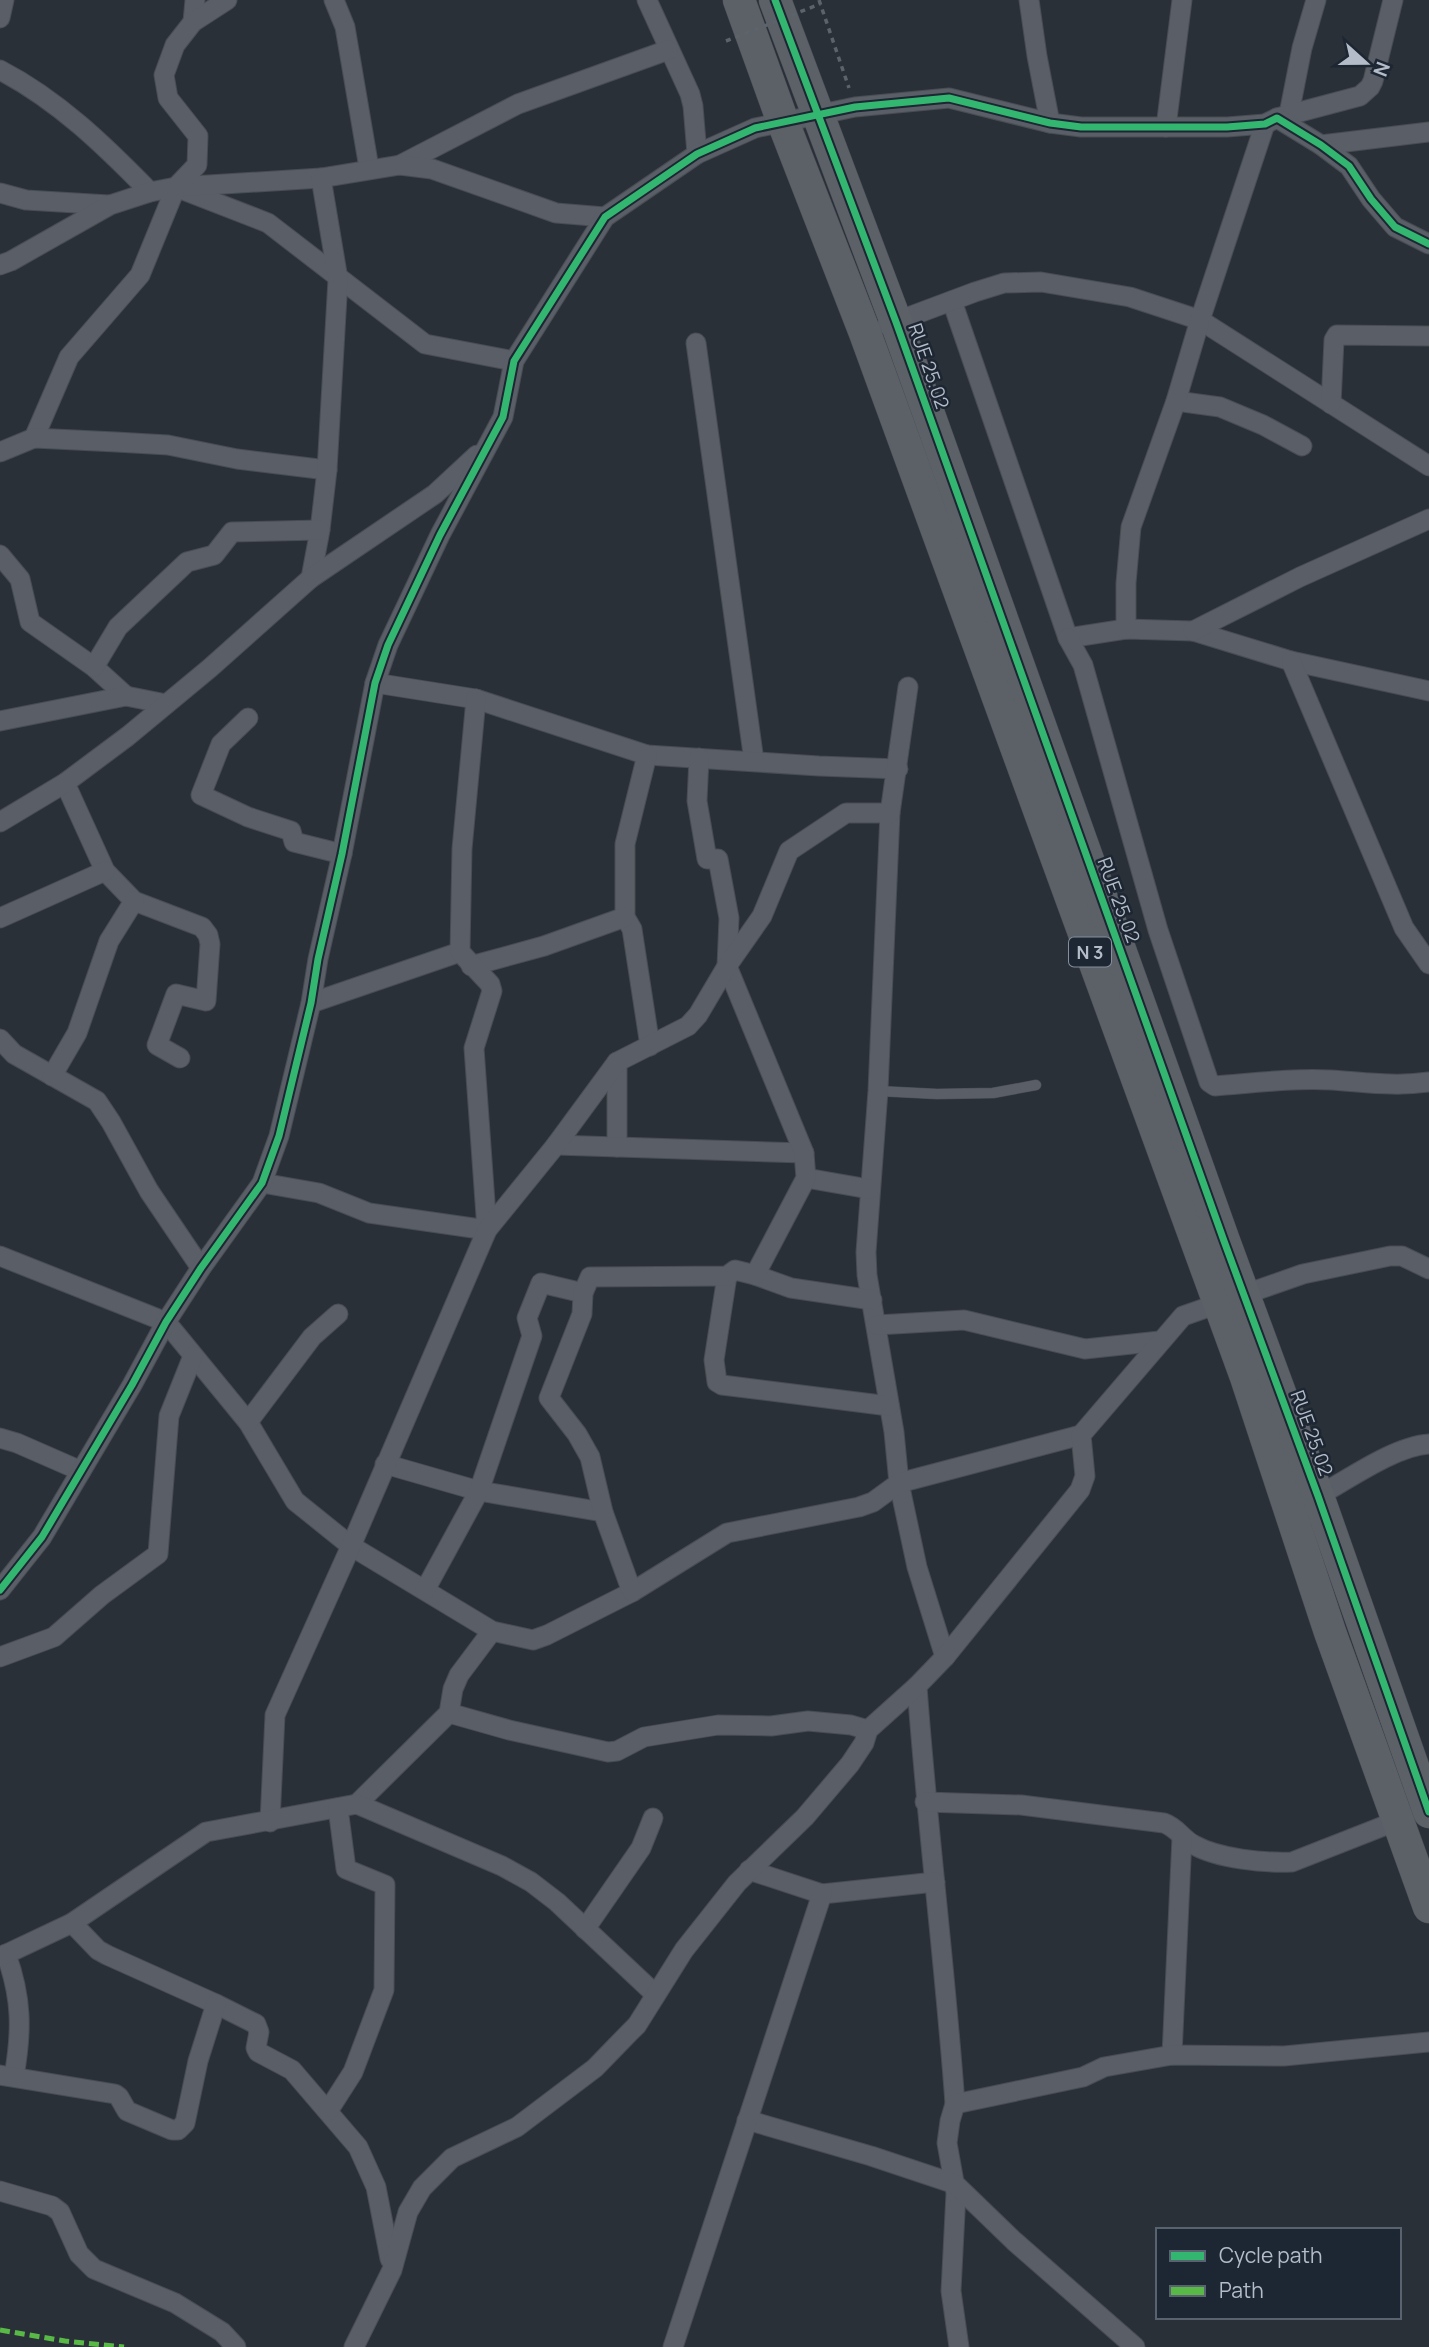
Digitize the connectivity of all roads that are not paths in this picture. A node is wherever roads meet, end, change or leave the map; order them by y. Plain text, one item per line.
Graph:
1 (4, 0) edge
2 (195, 0) edge
3 (227, 0) edge
4 (334, 0) edge
5 (647, 0) edge
6 (738, 0) edge
7 (775, 0) edge
8 (1029, 0) edge
9 (1182, 0) edge
10 (1316, 0) edge
11 (1393, 0) edge
12 (0, 18) edge
13 (193, 22) junction
14 (668, 50) junction
15 (0, 70) edge
16 (818, 114) junction
17 (1277, 119) junction
18 (783, 122) junction
19 (1050, 123) junction
20 (1166, 127) junction
21 (1429, 132) edge
22 (1321, 145) junction
23 (697, 154) junction
24 (400, 165) junction
25 (369, 169) junction
26 (321, 178) junction
27 (176, 187) junction
28 (150, 192) junction
29 (0, 193) edge
30 (110, 205) junction
31 (605, 217) junction
32 (1429, 244) edge
33 (0, 265) edge
34 (338, 279) junction
35 (952, 301) junction
36 (1200, 320) junction
37 (896, 321) junction
38 (865, 333) junction
39 (1429, 337) edge
40 (696, 343) dead end
41 (514, 361) junction
42 (1176, 401) junction
43 (1331, 404) junction
44 (34, 438) junction
45 (488, 445) junction
46 (1302, 446) dead end
47 (0, 452) edge
48 (1429, 466) edge
49 (327, 470) junction
50 (1429, 519) edge
51 (320, 530) junction
52 (0, 555) edge
53 (311, 578) junction
54 (1126, 629) junction
55 (1193, 631) junction
56 (1068, 638) junction
57 (1291, 661) junction
58 (94, 667) junction
59 (375, 683) junction
60 (908, 687) dead end
61 (1429, 691) edge
62 (126, 696) junction
63 (476, 699) junction
64 (166, 704) junction
65 (248, 718) dead end
66 (0, 721) edge
67 (647, 755) junction
68 (699, 758) junction
69 (754, 761) junction
70 (898, 769) junction
71 (65, 783) junction
72 (890, 813) junction
73 (0, 821) edge
74 (342, 854) junction
75 (105, 871) junction
76 (134, 901) junction
77 (625, 917) junction
78 (0, 918) edge
79 (465, 959) junction
80 (1429, 964) edge
81 (727, 966) junction
82 (311, 1003) junction
83 (0, 1039) edge
84 (650, 1046) junction
85 (180, 1058) dead end
86 (617, 1062) junction
87 (52, 1076) junction
88 (1429, 1083) edge
89 (1037, 1085) dead end
90 (878, 1091) junction
91 (556, 1145) junction
92 (617, 1147) junction
93 (804, 1153) junction
94 (806, 1178) junction
95 (262, 1183) junction
96 (870, 1189) junction
97 (486, 1230) junction
98 (0, 1256) edge
99 (201, 1268) junction
100 (1429, 1269) edge
101 (755, 1275) junction
102 (727, 1276) junction
103 (583, 1293) junction
104 (1231, 1298) junction
105 (872, 1300) junction
106 (338, 1314) dead end
107 (166, 1322) junction
108 (877, 1325) junction
109 (1160, 1341) junction
110 (193, 1356) junction
111 (889, 1405) junction
112 (248, 1422) junction
113 (1081, 1436) junction
114 (0, 1438) edge
115 (1429, 1444) edge
116 (385, 1464) junction
117 (80, 1471) junction
118 (899, 1483) junction
119 (479, 1491) junction
120 (1318, 1496) junction
121 (603, 1512) junction
122 (351, 1546) junction
123 (0, 1590) edge
124 (425, 1590) junction
125 (632, 1592) junction
126 (492, 1631) junction
127 (0, 1657) edge
128 (945, 1657) junction
129 (917, 1686) junction
130 (449, 1713) junction
131 (868, 1730) junction
132 (925, 1802) junction
133 (357, 1804) junction
134 (338, 1808) junction
135 (1429, 1812) edge
136 (653, 1818) dead end
137 (1399, 1820) junction
138 (270, 1822) junction
139 (1182, 1837) junction
140 (749, 1870) junction
141 (935, 1882) junction
142 (822, 1894) junction
143 (1429, 1907) edge
144 (72, 1923) junction
145 (585, 1928) junction
146 (3, 1955) edge
147 (655, 1994) junction
148 (216, 2004) junction
149 (1429, 2042) edge
150 (1172, 2055) junction
151 (7, 2076) edge
152 (956, 2104) junction
153 (328, 2111) junction
154 (747, 2120) junction
155 (956, 2184) junction
156 (0, 2191) edge
157 (392, 2270) junction
158 (353, 2346) edge
159 (236, 2347) edge
160 (673, 2347) edge
161 (959, 2347) edge
162 (1135, 2347) edge

1 - 12 street
2 - 13 street
3 - 13 street
4 - 25 street
5 - 14 street
6 - 18 main road, N 3
7 - 16 main road, RUE 25.02 / N 3
8 - 19 street
9 - 20 street
10 - 17 street
11 - 17 street
13 - 27 street
14 - 23 street
14 - 24 street
15 - 28 street
16 - 18 street
16 - 19 street
16 - 37 main road, RUE 25.02 / N 3
17 - 20 street
17 - 22 street
17 - 36 street
18 - 23 street
18 - 38 main road, N 3
19 - 20 street
21 - 22 street
22 - 32 street
23 - 31 street
24 - 25 street
24 - 31 street
25 - 26 street
26 - 27 street
26 - 34 street
27 - 28 street
27 - 34 street
27 - 44 street
28 - 30 street
29 - 30 street
30 - 33 street
31 - 41 street
34 - 41 street
34 - 49 street
35 - 36 street
35 - 37 street
35 - 56 street
36 - 42 street
36 - 43 street
37 - 38 street
37 - 104 main road, RUE 25.02 / N 3
38 - 104 main road, N 3
39 - 43 street
40 - 69 street
41 - 45 street
42 - 46 street
42 - 54 street
43 - 48 street
44 - 47 street
44 - 49 street
45 - 53 street
45 - 59 street
49 - 51 street
50 - 55 street
51 - 53 street
51 - 58 street
52 - 58 street
53 - 64 street
54 - 55 street
54 - 56 street
55 - 57 street
56 - 88 street
57 - 61 street
57 - 80 street
58 - 62 street
59 - 63 street
59 - 74 street
60 - 70 street
62 - 64 street
62 - 66 street
63 - 67 street
63 - 79 street
64 - 71 street
65 - 74 street
67 - 68 street
67 - 77 street
68 - 69 street
68 - 81 street
69 - 70 street
70 - 72 street
71 - 73 street
71 - 75 street
72 - 81 street
72 - 90 street
74 - 82 street
75 - 76 street
75 - 78 street
76 - 85 street
76 - 87 street
77 - 79 street
77 - 84 street
79 - 82 street
79 - 97 street
81 - 84 street
81 - 93 street
82 - 95 street
83 - 87 street
84 - 86 street
86 - 91 street
86 - 92 street
87 - 99 street
89 - 90 lane
90 - 96 street
91 - 92 street
91 - 97 street
92 - 93 street
93 - 94 street
94 - 96 street
94 - 101 street
95 - 97 street
95 - 99 street
96 - 105 street
97 - 116 street
98 - 107 street
99 - 107 street
100 - 104 street
101 - 102 street
101 - 105 street
102 - 103 street
102 - 111 street
103 - 119 street
103 - 121 street
104 - 109 street
104 - 120 main road, RUE 25.02 / N 3
104 - 137 main road, N 3
105 - 108 street
106 - 112 street
107 - 110 street
107 - 117 street
108 - 109 street
108 - 111 street
109 - 113 street
110 - 112 street
110 - 127 street
111 - 118 street
112 - 122 street
113 - 118 street
113 - 128 street
114 - 117 street
115 - 120 street
116 - 119 street
116 - 122 street
117 - 123 street
118 - 125 street
118 - 128 street
119 - 121 street
119 - 124 street
120 - 135 main road, RUE 25.02 / N 3
121 - 125 street
122 - 124 street
122 - 138 street
124 - 126 street
125 - 126 street
126 - 130 street
128 - 129 street
129 - 131 street
129 - 132 street
130 - 131 street
130 - 133 street
131 - 140 street
132 - 139 street
132 - 141 street
133 - 134 street
133 - 145 street
134 - 138 street
134 - 153 street
136 - 145 street
137 - 139 street
137 - 143 main road, N 3
138 - 144 street
139 - 150 street
140 - 142 street
140 - 147 street
141 - 142 street
141 - 152 street
142 - 154 street
144 - 146 street
144 - 148 street
145 - 147 street
146 - 151 street
147 - 157 street
148 - 151 street
148 - 153 street
149 - 150 street
150 - 152 street
152 - 155 street
153 - 157 street
154 - 155 street
154 - 160 street
155 - 161 street
155 - 162 street
156 - 159 street
157 - 158 street

